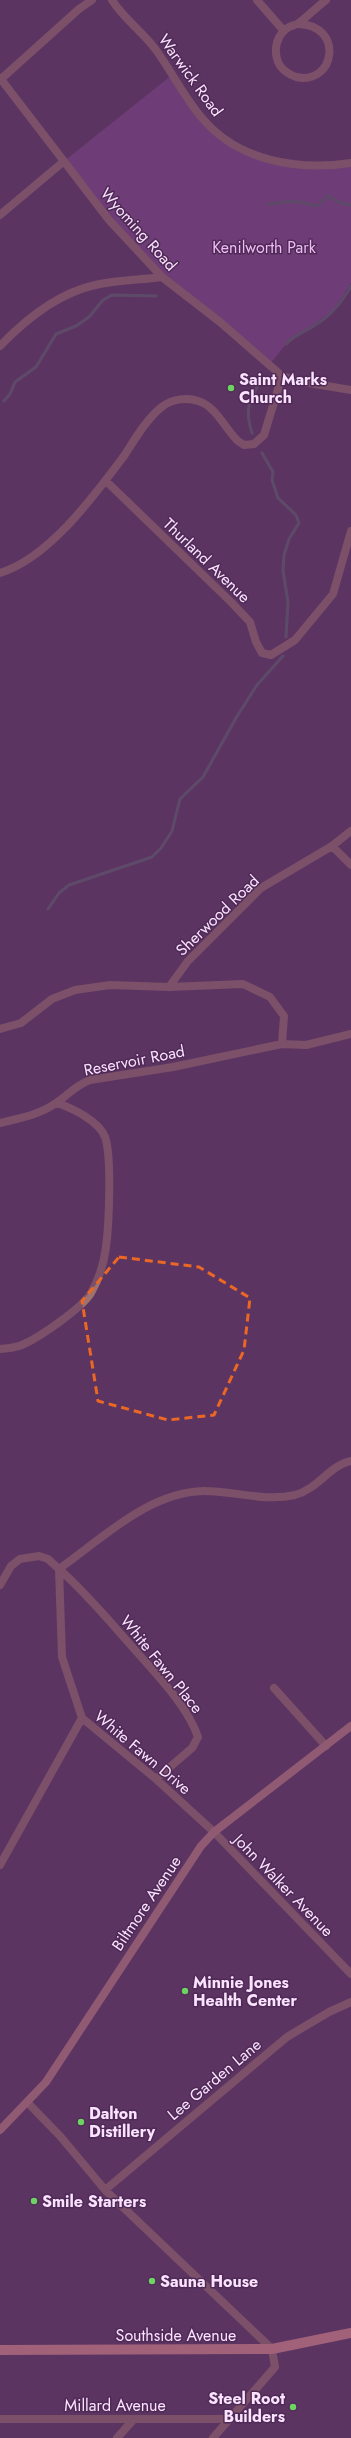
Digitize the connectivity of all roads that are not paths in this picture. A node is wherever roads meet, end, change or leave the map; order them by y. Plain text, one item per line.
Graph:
1 (92, 0) edge
2 (112, 0) edge
3 (257, 0) edge
4 (326, 0) edge
5 (298, 24) junction
6 (284, 31) junction
7 (0, 79) edge
8 (63, 162) junction
9 (351, 163) edge
10 (0, 215) edge
11 (162, 277) junction
12 (0, 346) edge
13 (282, 376) junction
14 (351, 390) edge
15 (106, 481) junction
16 (351, 531) edge
17 (0, 573) edge
18 (351, 831) edge
19 (332, 846) junction
20 (351, 865) edge
21 (169, 987) junction
22 (0, 1029) edge
23 (351, 1034) edge
24 (282, 1044) junction
25 (57, 1102) junction
26 (0, 1123) edge
27 (0, 1349) edge
28 (351, 1461) edge
29 (59, 1569) junction
30 (0, 1585) edge
31 (274, 1688) dead end
32 (82, 1718) junction
33 (351, 1726) edge
34 (326, 1746) junction
35 (156, 1779) junction
36 (214, 1832) junction
37 (0, 1865) edge
38 (351, 1974) edge
39 (351, 2002) edge
40 (27, 2102) junction
41 (0, 2130) edge
42 (105, 2190) junction
43 (351, 2333) edge
44 (272, 2349) junction
45 (0, 2350) edge
46 (134, 2419) junction
47 (231, 2419) junction
48 (0, 2420) edge
49 (117, 2438) edge
50 (213, 2438) edge

1 - 7 street
2 - 9 street, Warwick Road
3 - 6 street
4 - 5 street
5 - 6 street
5 - 6 street
7 - 8 street, Wyoming Road
8 - 10 street
8 - 11 street, Wyoming Road
11 - 12 street
11 - 13 street, Wyoming Road
13 - 14 street, Wyoming Road
13 - 15 street
15 - 16 street, Thurland Avenue
15 - 17 street
18 - 19 street, Sherwood Road
19 - 20 street
19 - 21 street, Sherwood Road
21 - 22 street
21 - 24 street
23 - 24 street, Reservoir Road
24 - 25 street, Reservoir Road
25 - 26 street, Reservoir Road
25 - 27 street
28 - 29 street
29 - 30 street
29 - 32 street, White Fawn Drive
29 - 35 street, White Fawn Place
31 - 34 street
32 - 35 street, White Fawn Drive
32 - 37 street
33 - 34 main road, Biltmore Avenue
34 - 36 main road, Biltmore Avenue
35 - 36 street, White Fawn Drive
36 - 38 street, John Walker Avenue
36 - 40 main road, Biltmore Avenue
39 - 42 street, Lee Garden Lane
40 - 41 main road, Biltmore Avenue
40 - 42 street
42 - 44 street
43 - 44 main road, Southside Avenue
44 - 45 main road, Southside Avenue
44 - 47 street
46 - 47 street, Millard Avenue
46 - 48 street, Millard Avenue
46 - 49 street
47 - 50 street

